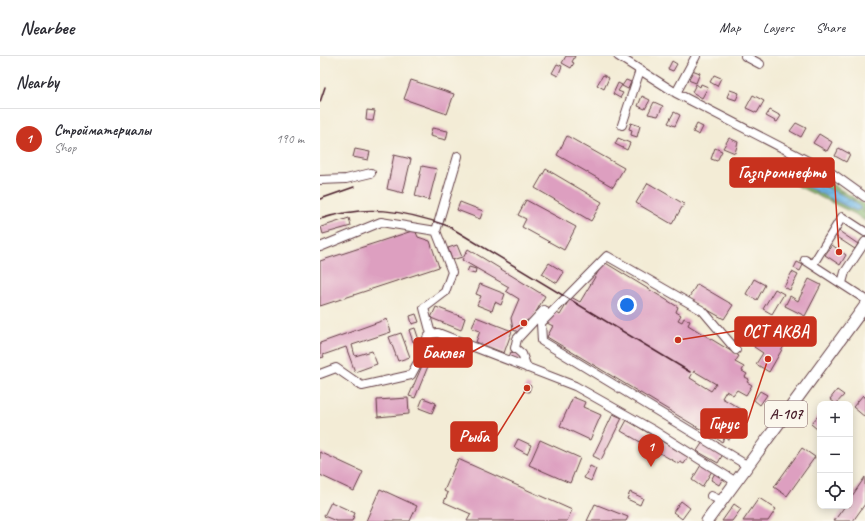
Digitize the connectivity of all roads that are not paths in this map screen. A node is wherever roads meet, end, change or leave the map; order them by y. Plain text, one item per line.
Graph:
1 (618, 56) edge
2 (696, 56) edge
3 (745, 56) edge
4 (760, 64) dead end
5 (640, 70) junction
6 (676, 93) junction
7 (622, 125) dead end
8 (458, 156) dead end
9 (371, 174) dead end
10 (320, 180) edge
11 (865, 197) edge
12 (436, 231) junction
13 (865, 232) edge
14 (865, 242) edge
15 (320, 247) edge
16 (805, 260) dead end
17 (813, 264) junction
18 (842, 283) junction
19 (865, 299) edge
20 (865, 306) edge
21 (544, 310) dead end
22 (431, 334) junction
23 (423, 350) tunnel mouth
24 (736, 350) dead end
25 (417, 364) tunnel mouth
26 (527, 368) junction
27 (320, 374) edge
28 (748, 466) junction
29 (736, 482) junction
30 (711, 496) dead end
31 (722, 501) junction
32 (706, 521) edge

1 - 5 street
2 - 6 street
3 - 4 street
5 - 6 street
5 - 7 street
6 - 11 street
8 - 12 street
9 - 10 street
12 - 15 street
12 - 22 street
13 - 17 street
14 - 18 street
16 - 17 street
17 - 18 street
18 - 19 street
20 - 28 main road, А-107
21 - 26 street
22 - 23 street
22 - 26 street
24 - 28 street
25 - 27 street
26 - 29 street
28 - 29 main road, А-107
29 - 31 main road, А-107
30 - 31 street
31 - 32 main road, А-107

